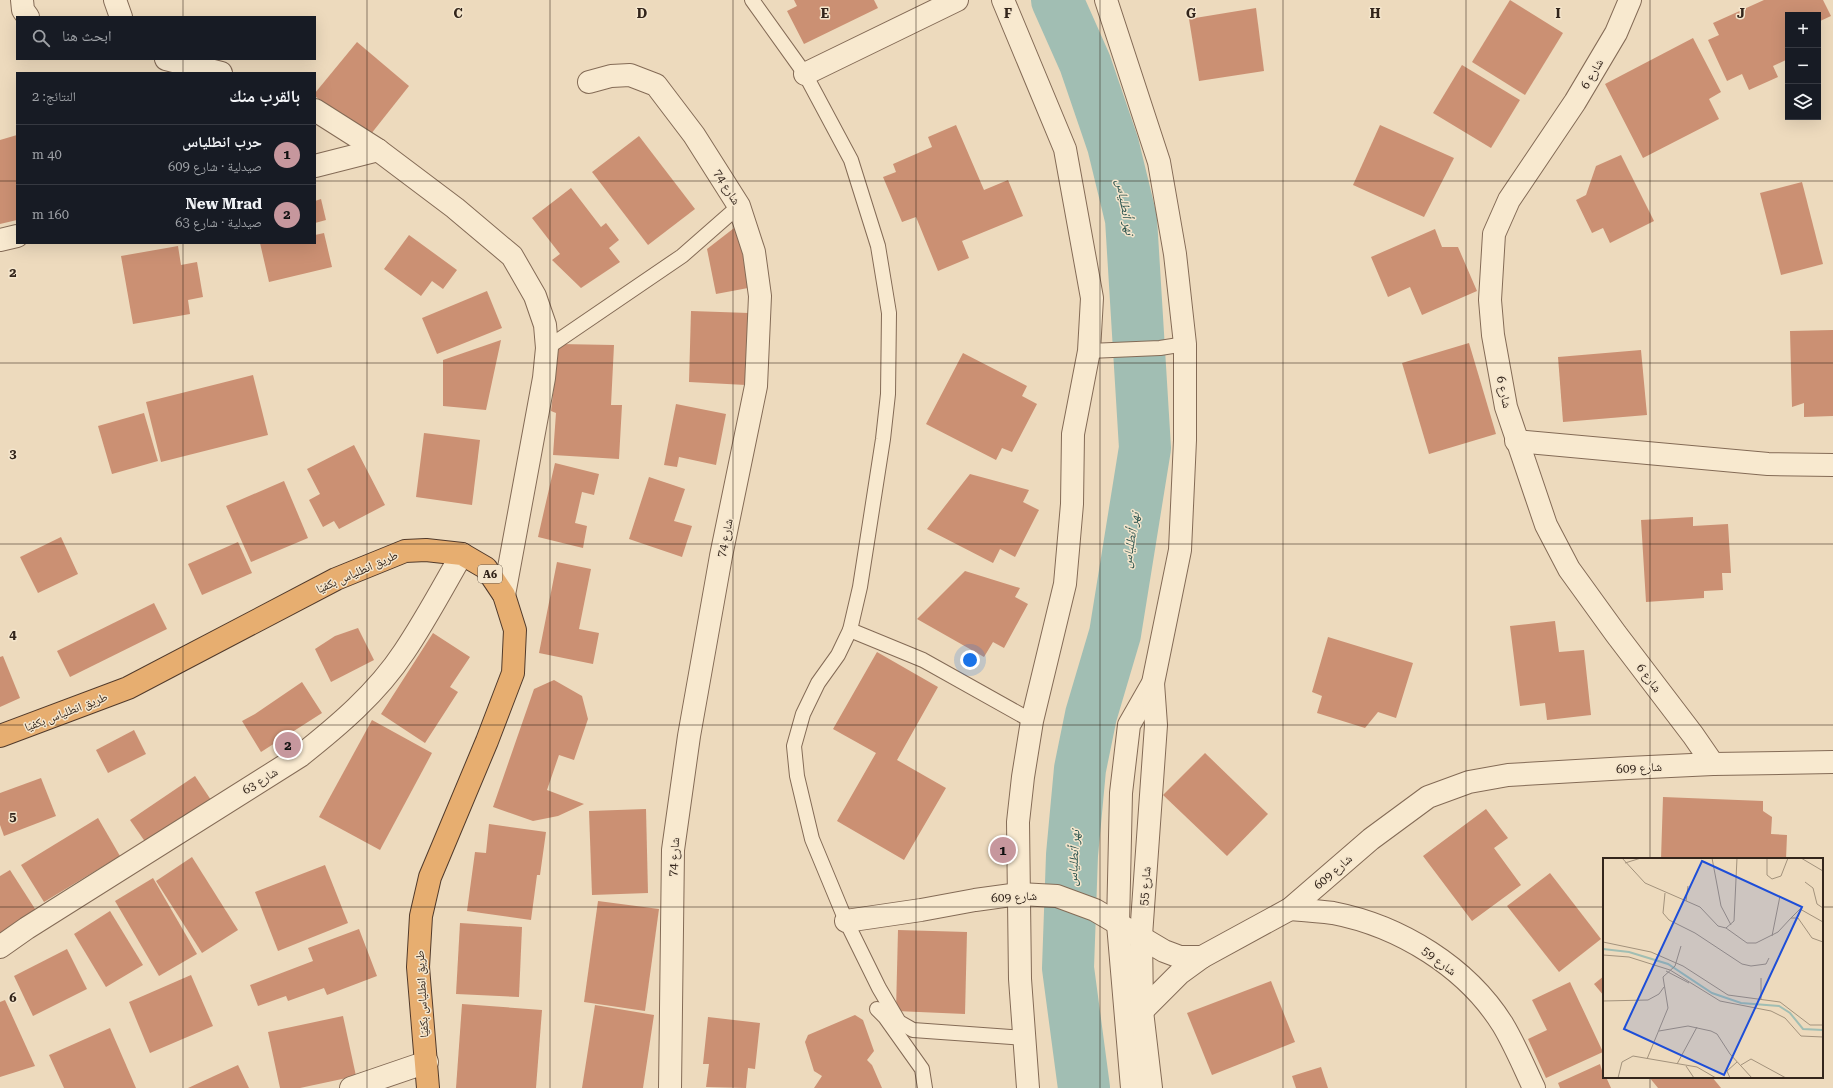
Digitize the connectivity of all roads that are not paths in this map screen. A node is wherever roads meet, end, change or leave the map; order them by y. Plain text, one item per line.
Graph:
1 (22, 0) edge
2 (115, 0) edge
3 (752, 0) edge
4 (957, 0) edge
5 (1003, 0) edge
6 (1106, 0) edge
7 (1630, 0) edge
8 (27, 16) edge
9 (121, 16) edge
10 (170, 60) edge
11 (217, 72) edge
12 (805, 74) junction
13 (589, 82) dead end
14 (316, 111) edge
15 (378, 150) junction
16 (316, 166) edge
17 (739, 206) junction
18 (16, 236) edge
19 (0, 240) edge
20 (1185, 344) junction
21 (547, 348) junction
22 (1096, 351) junction
23 (1516, 441) junction
24 (1833, 465) edge
25 (462, 554) junction
26 (504, 595) junction
27 (850, 630) junction
28 (1153, 683) junction
29 (1032, 721) junction
30 (0, 736) edge
31 (1833, 762) edge
32 (1712, 764) junction
33 (1019, 894) junction
34 (1290, 909) junction
35 (846, 921) junction
36 (1118, 924) junction
37 (1141, 936) junction
38 (0, 947) edge
39 (1202, 957) junction
40 (877, 1009) dead end
41 (1142, 1011) junction
42 (1025, 1038) junction
43 (427, 1062) junction
44 (352, 1088) edge
45 (428, 1088) edge
46 (670, 1088) edge
47 (925, 1088) edge
48 (1028, 1088) edge
49 (1132, 1088) edge
50 (1151, 1088) edge
51 (1534, 1088) edge

1 - 8 street
2 - 9 street
3 - 12 lane
4 - 12 street
5 - 22 street
6 - 20 street
7 - 23 street, شارع 6
10 - 11 street
12 - 27 lane
13 - 17 street, شارع 74
14 - 15 street
15 - 16 street
15 - 21 street
17 - 21 lane
17 - 46 street, شارع 74
18 - 19 street
20 - 22 lane
20 - 28 street
21 - 26 street
22 - 29 street
23 - 24 street
23 - 32 street, شارع 6
25 - 26 highway, طريق انطلياس بكفيّا / A6
25 - 30 highway, طريق انطلياس بكفيّا / A6
25 - 38 street, شارع 63
26 - 43 highway, طريق انطلياس بكفيّا / A6
27 - 29 lane
27 - 35 lane
28 - 36 street
28 - 37 street, شارع 55
29 - 33 street
31 - 32 street, شارع 609
32 - 34 street, شارع 609
33 - 35 street, شارع 609
33 - 36 street, شارع 609
33 - 42 street
34 - 39 street, شارع 609
34 - 51 street, شارع 59
35 - 42 lane
36 - 37 street, شارع 609
36 - 49 street
37 - 39 street, شارع 609
37 - 41 street, شارع 55
39 - 41 street
40 - 47 lane
41 - 50 street, شارع 55
42 - 48 street
43 - 44 street
43 - 45 highway, طريق انطلياس بكفيّا / A6

